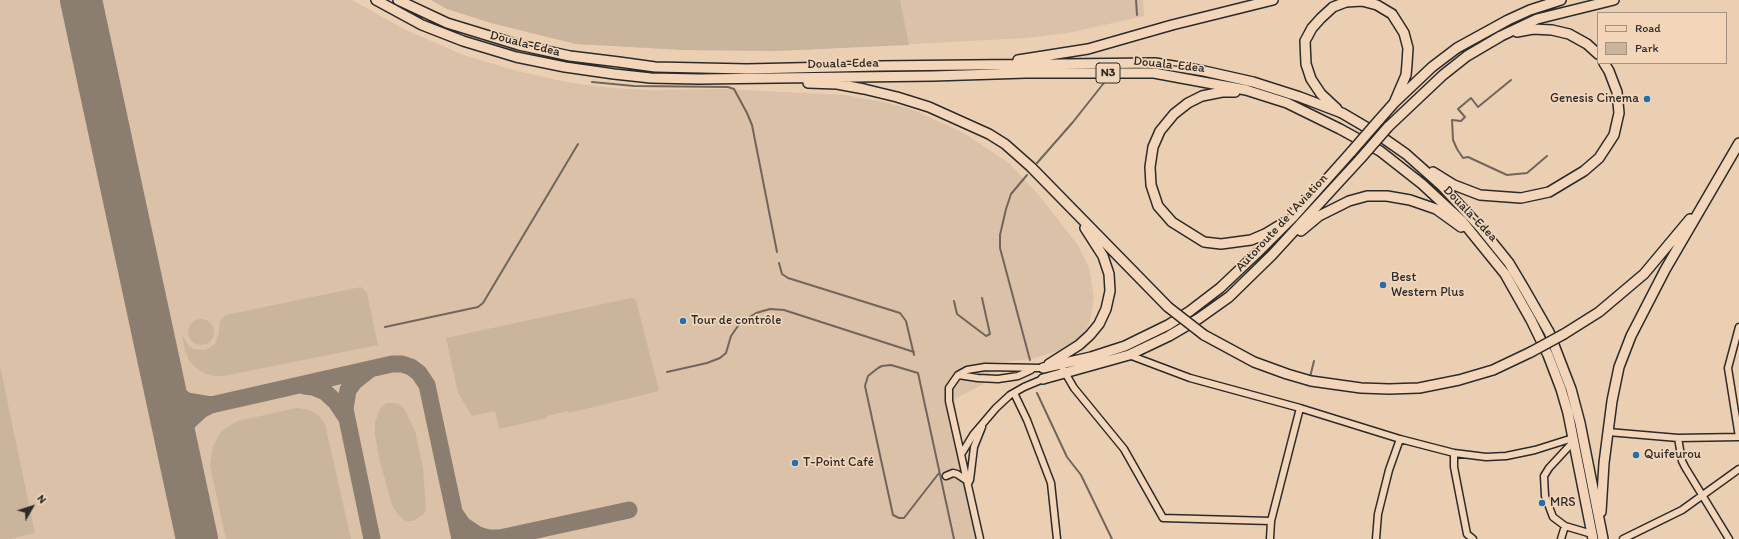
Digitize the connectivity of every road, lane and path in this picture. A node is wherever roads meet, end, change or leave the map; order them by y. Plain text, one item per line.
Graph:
1 (376, 0) edge
2 (398, 0) edge
3 (1274, 0) edge
4 (1561, 0) edge
5 (1614, 0) edge
6 (1501, 36) junction
7 (1597, 53) edge
8 (1604, 64) edge
9 (990, 65) junction
10 (744, 79) junction
11 (1287, 103) junction
12 (1394, 103) junction
13 (1342, 114) junction
14 (1739, 143) edge
15 (1406, 154) junction
16 (1711, 191) junction
17 (1074, 210) junction
18 (1294, 216) junction
19 (1272, 255) junction
20 (1531, 320) junction
21 (1739, 326) edge
22 (1129, 355) junction
23 (1060, 364) junction
24 (1038, 368) junction
25 (1064, 373) junction
26 (958, 375) junction
27 (1044, 379) joint
28 (1014, 393) junction
29 (1300, 408) junction
30 (986, 419) junction
31 (1608, 432) junction
32 (1739, 437) edge
33 (1678, 438) junction
34 (1400, 439) junction
35 (1573, 440) junction
36 (1454, 453) junction
37 (962, 454) junction
38 (1739, 469) edge
39 (946, 476) dead end
40 (969, 482) junction
41 (970, 490) junction
42 (1703, 494) junction
43 (1271, 521) junction
44 (1600, 524) junction
45 (1565, 526) junction
46 (1592, 537) edge
47 (980, 539) edge
48 (1057, 539) edge
49 (1270, 539) edge
50 (1376, 539) edge
51 (1473, 539) edge
52 (1561, 539) edge
53 (1603, 539) edge
54 (1623, 539) edge
55 (1729, 539) edge

1 - 10 highway, Douala-Edea / N3
2 - 9 highway, Douala-Edea / N3
3 - 9 highway
4 - 12 highway, Autoroute de l'Aviation
5 - 6 highway, Autoroute de l'Aviation
6 - 7 highway
6 - 19 highway, Autoroute de l'Aviation, bridge
8 - 15 highway
9 - 13 highway, Douala-Edea / N3
10 - 11 highway, Douala-Edea / N3
10 - 17 highway
11 - 18 highway
11 - 20 highway, Douala-Edea / N3
12 - 13 highway
12 - 18 highway, Autoroute de l'Aviation, bridge
13 - 15 highway, Douala-Edea / N3
14 - 16 highway
15 - 44 highway, Douala-Edea / N3
16 - 17 highway, bridge
16 - 31 highway
17 - 24 highway
18 - 23 highway, Autoroute de l'Aviation
19 - 20 highway
19 - 22 highway, Autoroute de l'Aviation
20 - 35 highway, Douala-Edea / N3
21 - 32 street
22 - 25 highway, Autoroute de l'Aviation
22 - 29 street
23 - 24 highway, Autoroute de l'Aviation
23 - 25 street
24 - 26 street, Autoroute de l'Aviation
24 - 26 street
25 - 27 highway, Autoroute de l'Aviation
25 - 43 street
26 - 37 street
27 - 28 street, Autoroute de l'Aviation
28 - 30 street, Autoroute de l'Aviation
28 - 48 street
29 - 34 street
29 - 43 street
30 - 37 street, Autoroute de l'Aviation
30 - 41 street
31 - 33 street
31 - 44 highway
32 - 33 street
33 - 42 street
34 - 36 street
34 - 50 street
35 - 36 street
35 - 45 street
35 - 46 highway, Douala-Edea / N3
36 - 51 street
37 - 40 street
38 - 42 street
39 - 40 street
40 - 41 street
41 - 47 street
42 - 54 street
42 - 55 street
43 - 49 street
44 - 53 highway, Douala-Edea / N3
45 - 46 street
45 - 52 street

